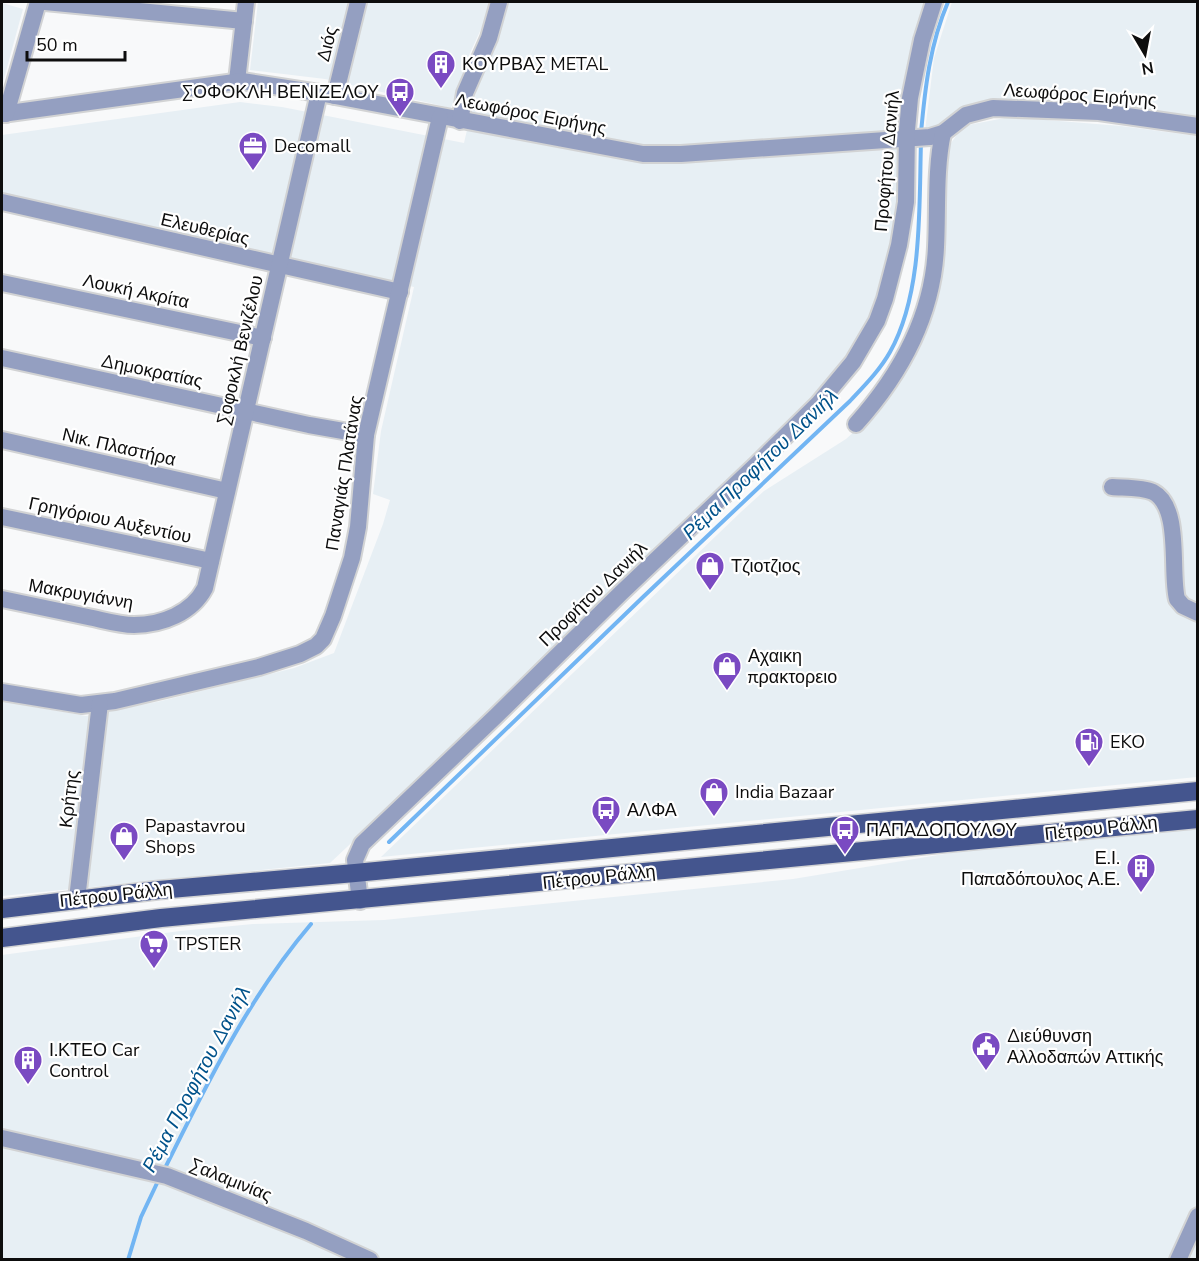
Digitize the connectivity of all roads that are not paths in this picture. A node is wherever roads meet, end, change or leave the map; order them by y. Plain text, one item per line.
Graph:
1 (38, 2) edge
2 (45, 2) edge
3 (246, 2) edge
4 (358, 2) edge
5 (499, 2) edge
6 (934, 2) edge
7 (244, 21) junction
8 (237, 81) junction
9 (327, 94) junction
10 (4, 114) edge
11 (440, 117) junction
12 (460, 121) junction
13 (1197, 126) edge
14 (924, 137) junction
15 (2, 201) edge
16 (279, 266) junction
17 (2, 283) edge
18 (400, 292) junction
19 (263, 338) junction
20 (2, 358) edge
21 (246, 412) junction
22 (856, 424) dead end
23 (366, 435) junction
24 (2, 440) edge
25 (1112, 487) dead end
26 (228, 491) junction
27 (2, 517) edge
28 (212, 561) junction
29 (2, 599) edge
30 (187, 610) joint
31 (1197, 613) edge
32 (2, 692) edge
33 (100, 703) junction
34 (1197, 791) edge
35 (1197, 819) edge
36 (356, 873) junction
37 (77, 899) junction
38 (360, 901) junction
39 (2, 909) edge
40 (2, 938) edge
41 (2, 1138) edge
42 (1197, 1216) edge
43 (370, 1260) edge
44 (1178, 1260) edge

1 - 10 street
2 - 7 street
3 - 7 street
4 - 9 street, Διός
5 - 12 street
6 - 14 street, Προφήτου Δανιήλ
7 - 8 street
8 - 9 street, Λεωφόρος Ειρήνης
8 - 10 street, Λεωφόρος Ειρήνης
9 - 11 street, Λεωφόρος Ειρήνης
9 - 16 street, Σοφοκλή Βενιζέλου
11 - 12 street, Λεωφόρος Ειρήνης
11 - 18 street, Παναγιάς Πλατάνας
12 - 14 street, Λεωφόρος Ειρήνης
13 - 14 street, Λεωφόρος Ειρήνης
14 - 22 street
14 - 36 street, Προφήτου Δανιήλ
15 - 16 street, Ελευθερίας
16 - 18 street, Ελευθερίας
16 - 19 street, Σοφοκλή Βενιζέλου
17 - 19 street, Λουκή Ακρίτα
18 - 23 street, Παναγιάς Πλατάνας
19 - 21 street, Σοφοκλή Βενιζέλου
20 - 21 street, Δημοκρατίας
21 - 23 street, Δημοκρατίας
21 - 26 street, Σοφοκλή Βενιζέλου
23 - 33 street, Παναγιάς Πλατάνας
24 - 26 street, Νικ. Πλαστήρα
25 - 31 street
26 - 28 street, Σοφοκλή Βενιζέλου
27 - 28 street, Γρηγόριου Αυξεντίου
28 - 30 street, Σοφοκλή Βενιζέλου
29 - 30 street, Μακρυγιάννη
32 - 33 street, Παναγιάς Πλατάνας
33 - 37 street, Κρήτης
34 - 36 main road, Πέτρου Ράλλη
35 - 38 main road, Πέτρου Ράλλη
36 - 37 main road, Πέτρου Ράλλη
36 - 38 street, Προφήτου Δανιήλ
37 - 39 main road, Πέτρου Ράλλη
38 - 40 main road, Πέτρου Ράλλη
41 - 43 street, Σαλαμινίας
42 - 44 street

